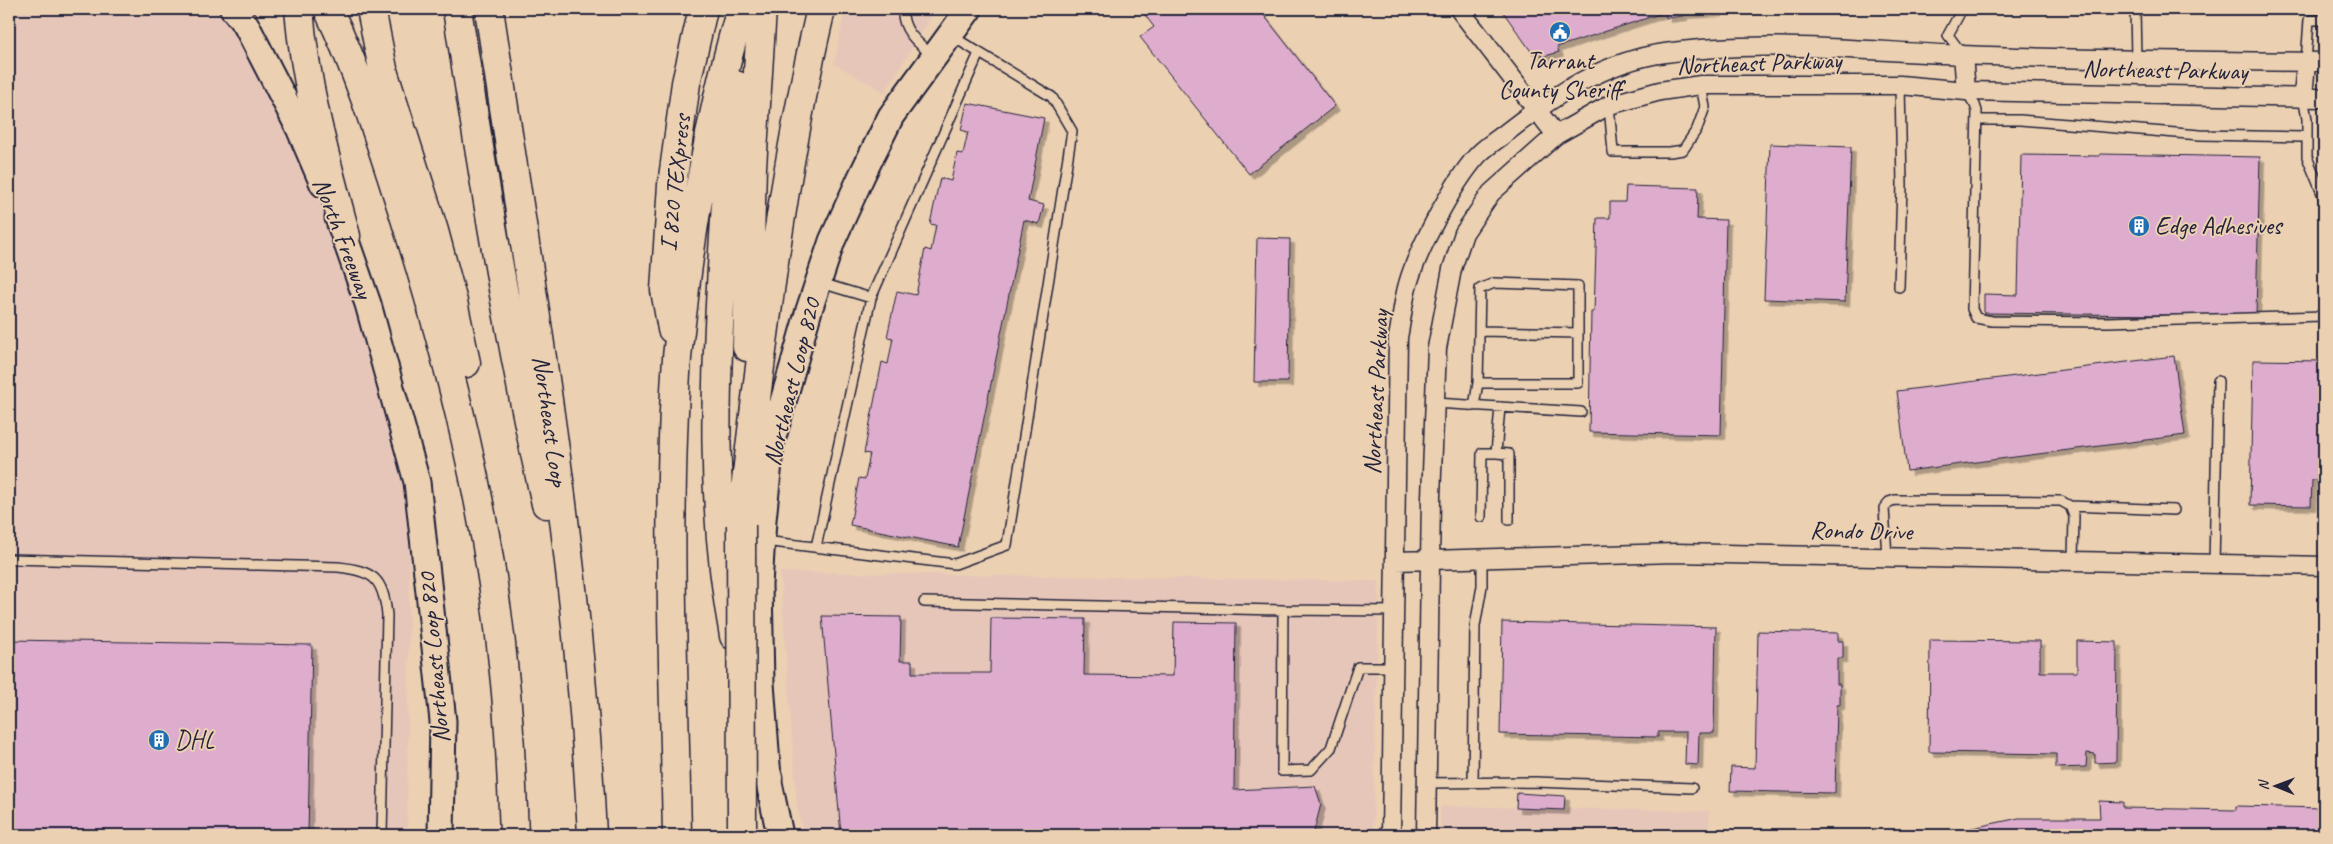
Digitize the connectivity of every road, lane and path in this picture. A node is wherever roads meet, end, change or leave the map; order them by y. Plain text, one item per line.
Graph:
1 (233, 9) edge
2 (299, 9) edge
3 (328, 9) edge
4 (371, 9) edge
5 (457, 9) edge
6 (489, 9) edge
7 (703, 9) edge
8 (741, 9) edge
9 (747, 9) edge
10 (762, 9) edge
11 (821, 9) edge
12 (903, 9) edge
13 (1459, 9) edge
14 (1962, 9) edge
15 (2135, 9) edge
16 (2324, 20) edge
17 (958, 22) edge
18 (979, 53) junction
19 (1963, 55) junction
20 (933, 57) junction
21 (2136, 59) junction
22 (2306, 62) junction
23 (2324, 62) edge
24 (1701, 85) junction
25 (1900, 85) junction
26 (1966, 91) junction
27 (2303, 98) junction
28 (2324, 98) edge
29 (1609, 105) junction
30 (1536, 110) junction
31 (1977, 120) junction
32 (2307, 133) junction
33 (1556, 135) junction
34 (2324, 198) edge
35 (346, 236) junction
36 (818, 282) junction
37 (1899, 287) dead end
38 (871, 298) junction
39 (2324, 316) edge
40 (1479, 331) junction
41 (1578, 333) junction
42 (677, 358) junction
43 (2218, 381) dead end
44 (1478, 384) junction
45 (1435, 403) junction
46 (1474, 406) junction
47 (1500, 407) junction
48 (1581, 412) dead end
49 (1496, 453) junction
50 (417, 482) joint
51 (2070, 506) junction
52 (2174, 510) dead end
53 (1481, 517) dead end
54 (1509, 520) dead end
55 (751, 533) junction
56 (816, 547) junction
57 (1887, 557) junction
58 (1482, 559) junction
59 (9, 560) edge
60 (1396, 560) junction
61 (1430, 561) junction
62 (2073, 561) junction
63 (2214, 564) junction
64 (2324, 566) edge
65 (924, 602) dead end
66 (1283, 610) junction
67 (1395, 610) junction
68 (579, 652) junction
69 (1394, 667) junction
70 (504, 672) junction
71 (768, 778) junction
72 (1427, 783) junction
73 (1473, 783) junction
74 (1692, 788) dead end
75 (742, 831) edge
76 (382, 835) edge
77 (441, 835) edge
78 (514, 835) edge
79 (592, 835) edge
80 (677, 835) edge
81 (780, 835) edge
82 (1391, 835) edge
83 (1426, 835) edge

1 - 35 main road, North Freeway
2 - 35 highway
3 - 70 highway
4 - 70 highway
5 - 68 highway
6 - 68 highway, Northeast Loop
7 - 42 highway, I 820 TEXpress
8 - 42 highway
9 - 71 highway
10 - 55 highway
11 - 55 highway
12 - 20 lane
13 - 30 street
14 - 19 lane
15 - 21 lane
16 - 22 lane
17 - 18 lane
17 - 20 main road, Northeast Loop 820
18 - 38 lane
18 - 56 lane
19 - 21 street, Northeast Parkway
19 - 26 street
19 - 30 street, Northeast Parkway
20 - 36 main road, Northeast Loop 820
21 - 22 street, Northeast Parkway
22 - 23 street, Northeast Parkway
22 - 27 street
24 - 25 street, Northeast Parkway
24 - 29 street, Northeast Parkway
24 - 29 lane
25 - 26 street, Northeast Parkway
25 - 37 lane
26 - 27 street, Northeast Parkway
26 - 31 lane
27 - 28 street, Northeast Parkway
27 - 32 lane
29 - 33 street, Northeast Parkway
30 - 33 street
30 - 60 street, Northeast Parkway
31 - 32 lane
31 - 39 lane
32 - 34 lane
33 - 45 street, Northeast Parkway
35 - 50 main road, North Freeway
36 - 38 lane
36 - 55 main road, Northeast Loop 820
38 - 56 lane
40 - 41 lane
40 - 41 lane
40 - 44 lane
41 - 44 lane
42 - 80 highway
43 - 63 lane
44 - 46 lane
45 - 46 lane
45 - 61 street, Northeast Parkway
46 - 47 lane
47 - 48 lane
47 - 49 lane
49 - 53 lane
49 - 54 lane
50 - 77 main road, Northeast Loop 820
51 - 52 lane
51 - 57 lane
51 - 62 lane
55 - 56 lane
55 - 71 main road, Northeast Loop 820
55 - 75 highway, bridge
57 - 58 street, Rondo Drive
57 - 62 street, Rondo Drive
58 - 61 street, Rondo Drive
58 - 73 lane
59 - 76 lane
60 - 61 street, Rondo Drive
60 - 67 street, Northeast Parkway
61 - 72 street, Northeast Parkway
62 - 63 street, Rondo Drive
63 - 64 street, Rondo Drive
65 - 66 lane
66 - 67 lane
66 - 69 lane
67 - 69 street, Northeast Parkway
68 - 79 highway, Northeast Loop
69 - 82 street, Northeast Parkway
70 - 78 highway
71 - 81 main road, Northeast Loop 820
72 - 73 lane
72 - 83 street, Northeast Parkway
73 - 74 lane

